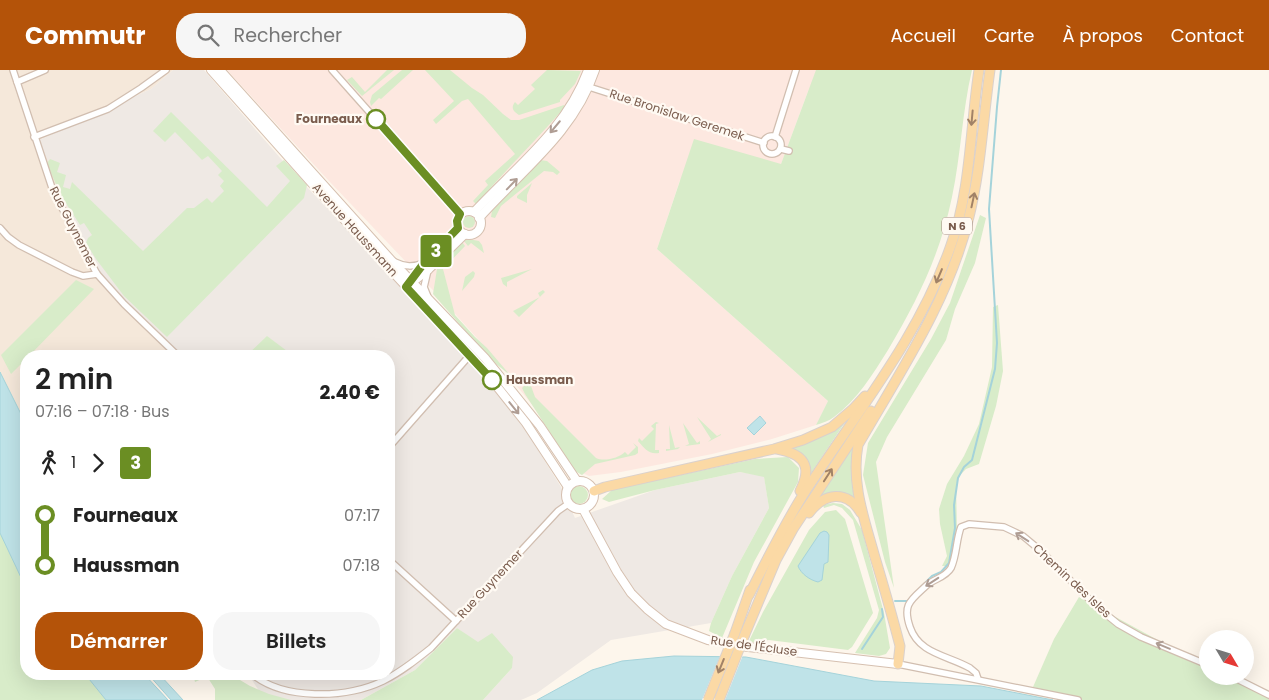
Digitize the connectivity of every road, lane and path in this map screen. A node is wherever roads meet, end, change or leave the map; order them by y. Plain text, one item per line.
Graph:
1 (13, 70) edge
2 (45, 70) edge
3 (166, 70) edge
4 (211, 70) edge
5 (220, 70) edge
6 (332, 70) edge
7 (588, 70) edge
8 (595, 70) edge
9 (796, 70) edge
10 (979, 70) edge
11 (990, 70) edge
12 (16, 82) junction
13 (589, 87) junction
14 (34, 137) junction
15 (775, 137) junction
16 (764, 143) junction
17 (781, 149) junction
18 (789, 151) dead end
19 (460, 214) junction
20 (477, 215) junction
21 (0, 228) edge
22 (458, 228) junction
23 (465, 234) junction
24 (391, 260) junction
25 (426, 266) junction
26 (97, 274) junction
27 (410, 283) junction
28 (428, 299) junction
29 (172, 350) edge
30 (470, 355) junction
31 (908, 357) junction
32 (889, 367) junction
33 (395, 440) edge
34 (774, 449) junction
35 (577, 481) junction
36 (568, 487) junction
37 (594, 491) junction
38 (568, 504) junction
39 (583, 509) junction
40 (865, 520) junction
41 (395, 565) edge
42 (749, 595) junction
43 (754, 609) junction
44 (456, 621) junction
45 (1199, 661) edge
46 (898, 664) junction
47 (395, 674) edge
48 (978, 679) junction
49 (257, 680) edge
50 (384, 680) edge
51 (1250, 685) edge
52 (1269, 694) edge
53 (708, 700) edge
54 (718, 700) edge
55 (1078, 700) edge

1 - 12 street, Rue Guynemer
2 - 12 street
3 - 14 street
4 - 27 street, Avenue Haussmann
5 - 24 street, Avenue Haussmann
6 - 19 street
7 -> 20 street
8 - 13 street
9 - 15 street
10 -> 32 main road, N 6
31 -> 11 main road, N 6
12 - 14 street, Rue Guynemer
13 - 16 street, Rue Bronislaw Geremek
20 -> 13 street
14 - 26 street, Rue Guynemer
15 - 16 street
15 - 17 street
16 - 17 street
17 - 18 street
19 - 20 street
19 - 22 street
20 - 23 street
21 - 26 street
22 - 23 street
22 - 25 street
23 - 25 street
24 - 25 street
24 - 27 street, Avenue Haussmann
25 - 27 street
25 - 28 street
26 - 29 street, Rue Guynemer
27 - 28 street, Avenue Haussmann
27 - 30 street, Avenue Haussmann
28 - 35 street, Avenue Haussmann
30 - 33 street
30 -> 36 street, Avenue Haussmann
31 - 40 main road
43 -> 31 main road, N 6
32 - 34 main road
32 - 42 main road, N 6
34 - 37 main road
34 - 42 main road
35 - 36 street
35 - 37 street
36 - 38 street
37 - 39 street
38 - 39 street
38 - 44 street, Rue Guynemer
39 - 46 street, Rue de l'Écluse
40 - 43 main road
40 - 46 main road
41 - 44 street, Rue Guynemer
42 -> 53 main road, N 6, bridge
43 - 54 main road, N 6, bridge
44 - 47 street
45 -> 48 street, Chemin des Isles
46 - 48 street
48 - 55 street
49 - 50 street
51 - 52 street

